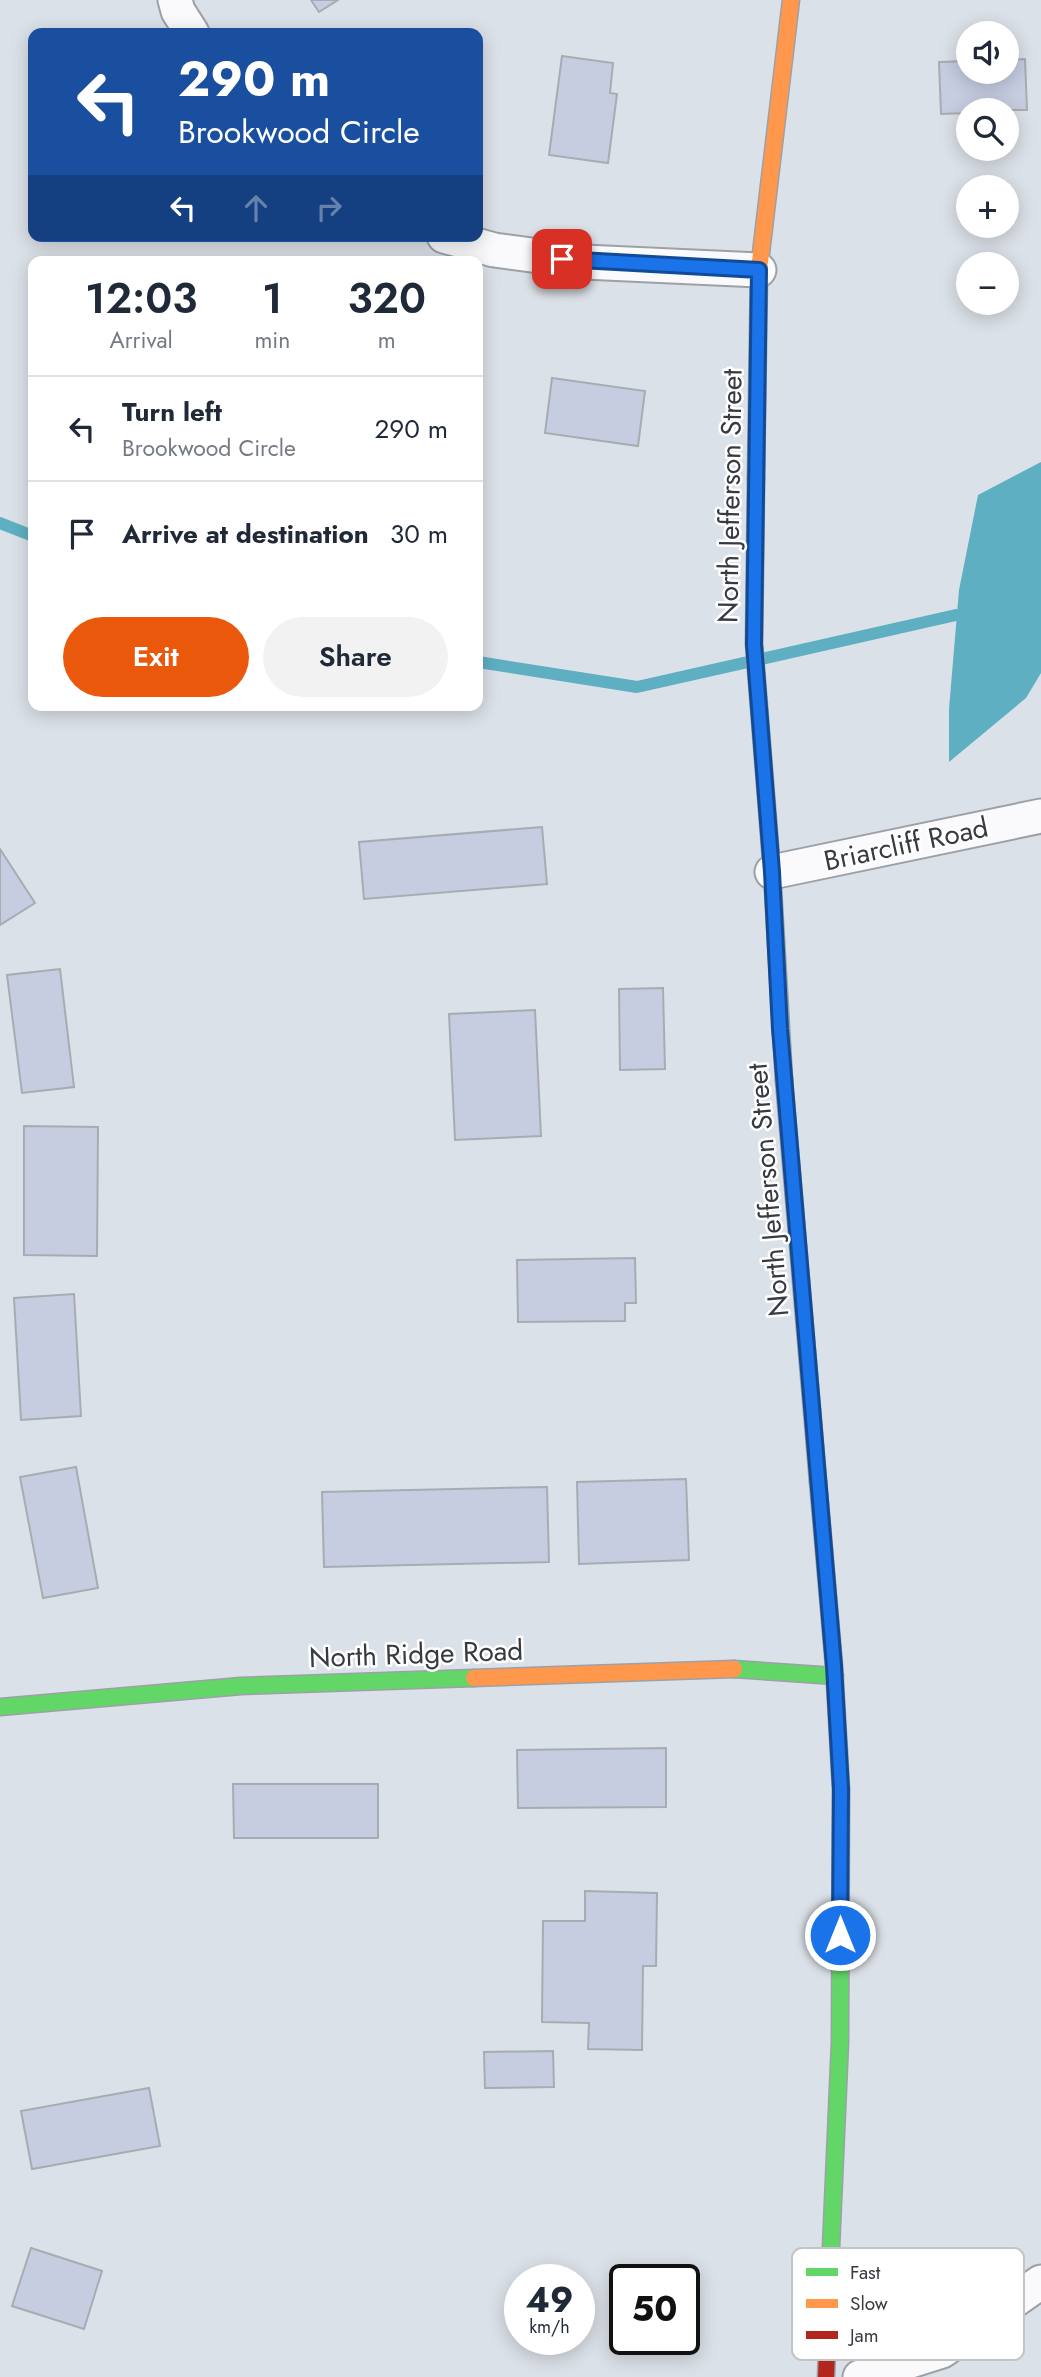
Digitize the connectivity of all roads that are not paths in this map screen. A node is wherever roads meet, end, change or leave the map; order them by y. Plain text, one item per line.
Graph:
1 (175, 0) edge
2 (791, 0) edge
3 (189, 28) edge
4 (465, 242) edge
5 (759, 270) junction
6 (1041, 816) edge
7 (772, 872) junction
8 (835, 1676) junction
9 (0, 1707) edge
10 (831, 2248) edge
11 (1041, 2282) edge
12 (1024, 2294) edge
13 (914, 2360) edge
14 (860, 2377) edge

1 - 3 street
2 - 5 main road, North Jefferson Street
4 - 5 street
5 - 7 main road, North Jefferson Street
6 - 7 street, Briarcliff Road
7 - 8 main road, North Jefferson Street
8 - 9 main road, North Ridge Road
8 - 10 main road, North Jefferson Street
11 - 12 street
13 - 14 street

